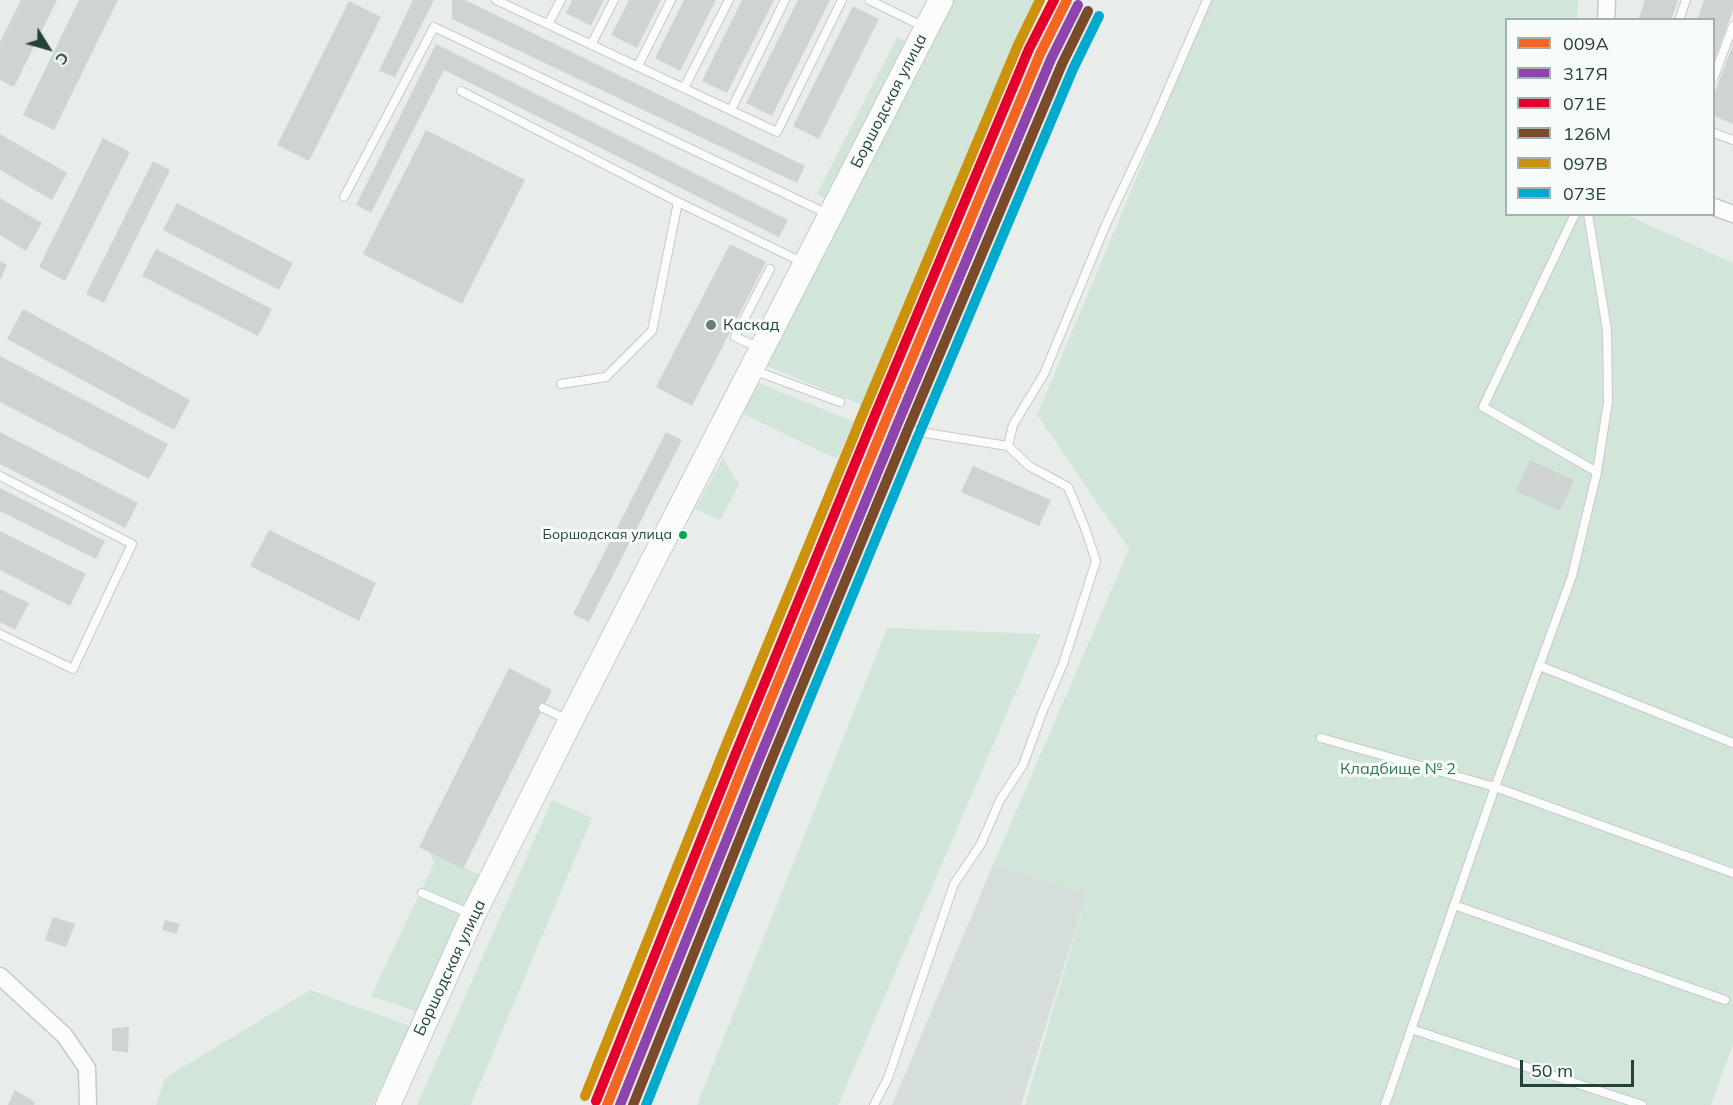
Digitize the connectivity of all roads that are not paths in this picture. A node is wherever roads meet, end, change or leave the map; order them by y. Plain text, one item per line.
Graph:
1 (498, 0) edge
2 (561, 0) edge
3 (614, 0) edge
4 (671, 0) edge
5 (729, 0) edge
6 (784, 0) edge
7 (842, 0) edge
8 (869, 0) edge
9 (941, 0) edge
10 (1207, 0) edge
11 (1607, 0) edge
12 (1686, 0) edge
13 (1606, 18) edge
14 (1680, 18) edge
15 (549, 24) junction
16 (1733, 26) edge
17 (927, 28) junction
18 (591, 45) junction
19 (638, 66) junction
20 (1715, 72) edge
21 (684, 88) junction
22 (461, 91) dead end
23 (730, 110) junction
24 (1715, 134) edge
25 (1733, 140) edge
26 (344, 197) dead end
27 (678, 202) junction
28 (1715, 208) edge
29 (1733, 214) edge
30 (830, 216) junction
31 (1574, 216) edge
32 (1588, 216) edge
33 (805, 264) junction
34 (770, 269) dead end
35 (756, 359) junction
36 (561, 384) dead end
37 (840, 402) dead end
38 (913, 431) dead end
39 (1008, 446) junction
40 (1597, 472) junction
41 (0, 476) edge
42 (0, 634) edge
43 (1540, 666) junction
44 (543, 708) dead end
45 (570, 722) junction
46 (1321, 738) dead end
47 (1733, 743) edge
48 (1494, 787) junction
49 (1733, 873) edge
50 (422, 893) dead end
51 (1454, 905) junction
52 (473, 915) junction
53 (0, 976) edge
54 (1725, 1000) dead end
55 (1411, 1029) junction
56 (88, 1105) edge
57 (387, 1105) edge
58 (874, 1105) edge
59 (1385, 1105) edge
60 (1642, 1105) edge

1 - 15 lane
2 - 15 lane
3 - 18 lane
4 - 19 lane
5 - 21 lane
6 - 23 lane
7 - 23 lane
8 - 17 lane
9 - 17 street, Боршодская улица
10 - 39 lane
11 - 13 street
12 - 14 lane
15 - 18 lane
16 - 20 lane
17 - 30 street, Боршодская улица
18 - 19 lane
19 - 21 lane
21 - 23 lane
22 - 27 lane
24 - 25 lane
26 - 30 lane
27 - 33 lane
27 - 36 lane
28 - 29 street
30 - 33 street, Боршодская улица
31 - 40 lane
32 - 40 lane
33 - 35 street, Боршодская улица
34 - 35 lane
35 - 37 lane
35 - 45 street, Боршодская улица
38 - 39 lane
39 - 58 lane
40 - 43 lane
41 - 42 lane
43 - 47 lane
43 - 48 lane
44 - 45 lane
45 - 52 street, Боршодская улица
46 - 48 lane
48 - 49 lane
48 - 51 lane
50 - 52 lane
51 - 54 lane
51 - 55 lane
52 - 57 street, Боршодская улица
53 - 56 street
55 - 59 lane
55 - 60 lane

